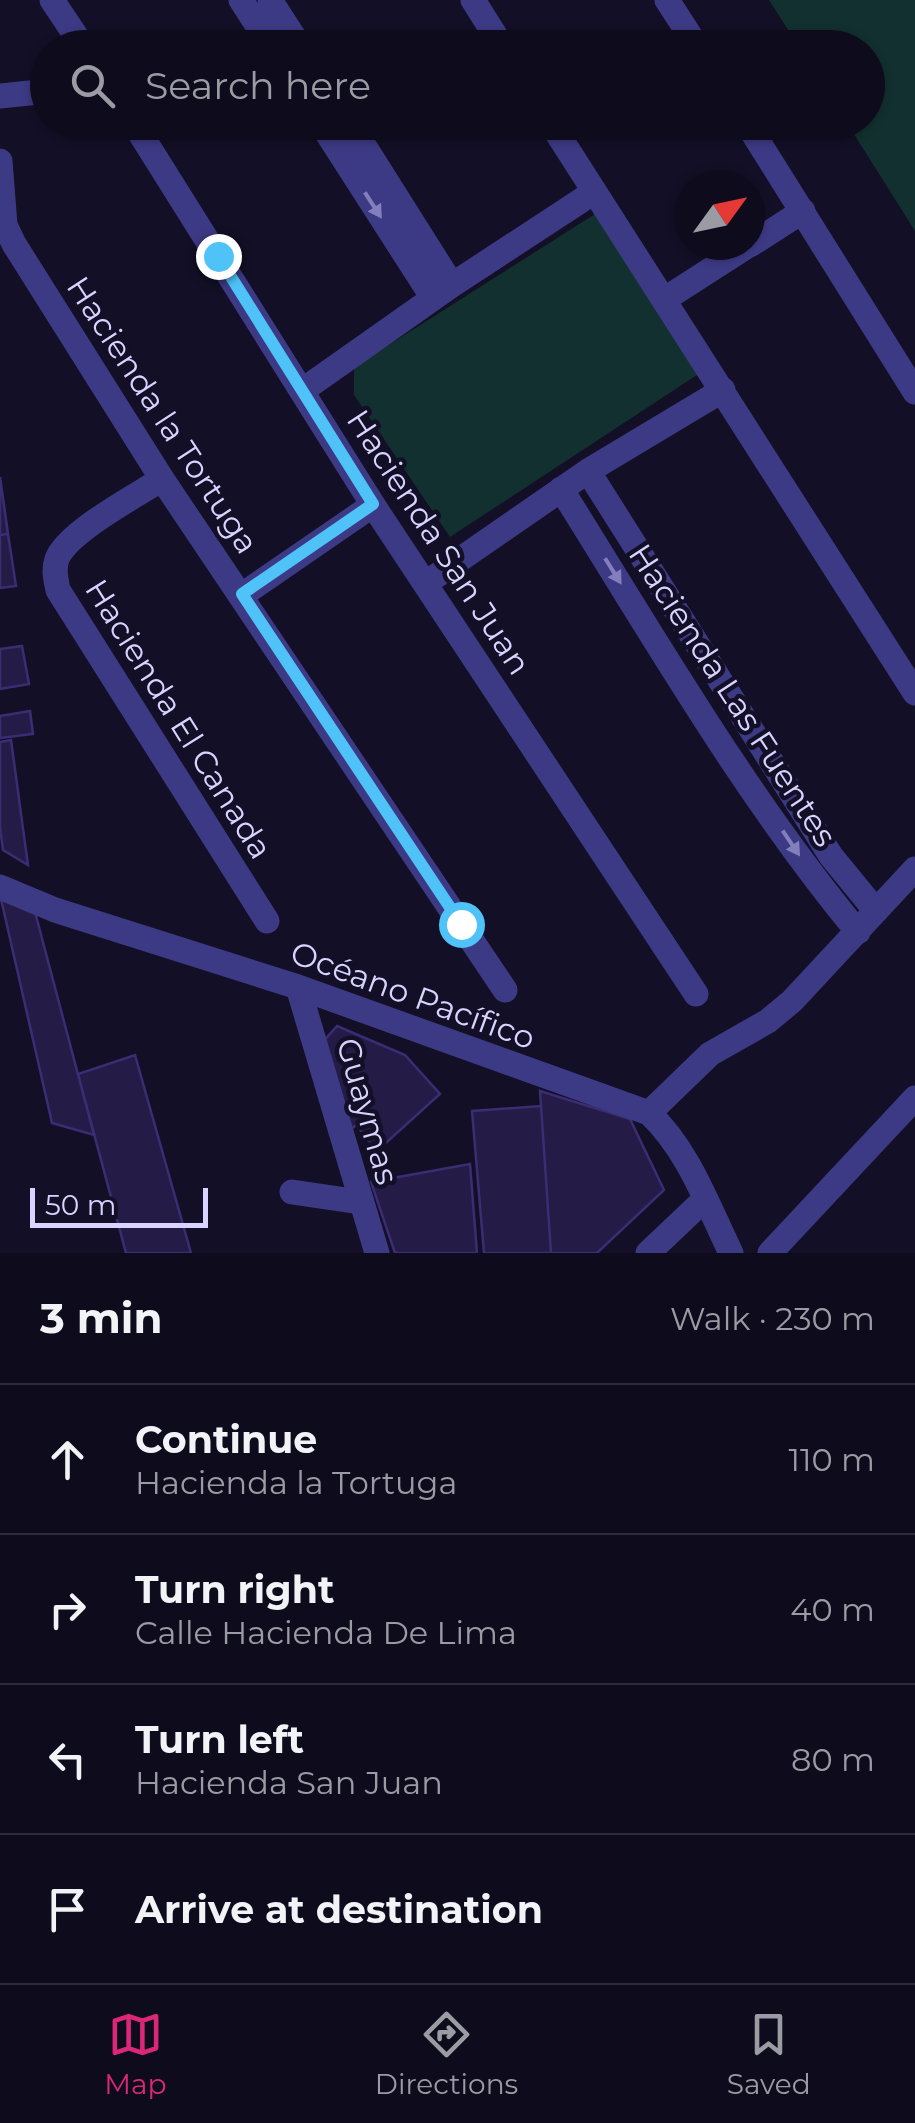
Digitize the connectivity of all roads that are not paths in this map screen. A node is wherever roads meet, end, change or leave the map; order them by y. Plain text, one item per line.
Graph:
1 (52, 0) edge
2 (242, 0) edge
3 (270, 0) edge
4 (473, 0) edge
5 (667, 0) edge
6 (72, 30) edge
7 (261, 30) edge
8 (289, 30) edge
9 (492, 30) edge
10 (686, 30) edge
11 (30, 93) edge
12 (0, 96) edge
13 (144, 140) edge
14 (333, 140) edge
15 (358, 140) edge
16 (561, 140) edge
17 (757, 140) edge
18 (0, 161) edge
19 (594, 192) junction
20 (802, 210) junction
21 (765, 235) edge
22 (727, 260) edge
23 (443, 292) junction
24 (666, 299) junction
25 (303, 390) junction
26 (724, 390) junction
27 (915, 392) edge
28 (588, 471) junction
29 (162, 479) junction
30 (561, 489) junction
31 (373, 504) junction
32 (426, 583) junction
33 (242, 594) junction
34 (717, 676) junction
35 (915, 693) edge
36 (690, 694) junction
37 (915, 869) edge
38 (0, 887) edge
39 (876, 911) junction
40 (267, 921) dead end
41 (858, 932) junction
42 (298, 987) junction
43 (505, 990) dead end
44 (696, 994) dead end
45 (915, 1098) edge
46 (648, 1113) junction
47 (292, 1192) dead end
48 (705, 1199) junction
49 (360, 1202) junction
50 (376, 1253) edge
51 (648, 1253) edge
52 (731, 1253) edge
53 (770, 1253) edge

1 - 6 street
2 - 7 street
3 - 8 street
4 - 9 street
5 - 10 street
11 - 12 street
13 - 25 street, Hacienda San Juan
14 -> 23 street
15 - 23 street
16 - 19 street
17 - 20 street
18 - 29 street, Hacienda la Tortuga
19 - 23 street
19 - 24 street
20 - 21 street
20 - 27 street
22 - 24 street
23 - 25 street
24 - 26 street
25 - 31 street, Hacienda San Juan
26 - 28 street
26 - 35 street
28 - 30 street
28 - 34 street, Hacienda Las Fuentes
29 - 33 street, Hacienda la Tortuga
29 - 40 street, Hacienda El Canada
30 - 32 street
30 -> 36 street, Hacienda Las Fuentes
31 - 32 street, Hacienda San Juan
31 - 33 street
32 - 44 street, Hacienda San Juan
33 - 43 street, Hacienda la Tortuga
34 - 36 street
34 - 39 street, Hacienda Las Fuentes
36 -> 41 street, Hacienda Las Fuentes
37 - 39 street
38 - 42 street, Océano Pacífico
39 - 41 street
41 - 46 street
42 - 46 street, Océano Pacífico
42 - 49 street, Guaymas
45 - 53 street
46 - 48 street, Océano Pacífico
47 - 49 street
48 - 51 street
48 - 52 street, Océano Pacífico
49 - 50 street, Guaymas

